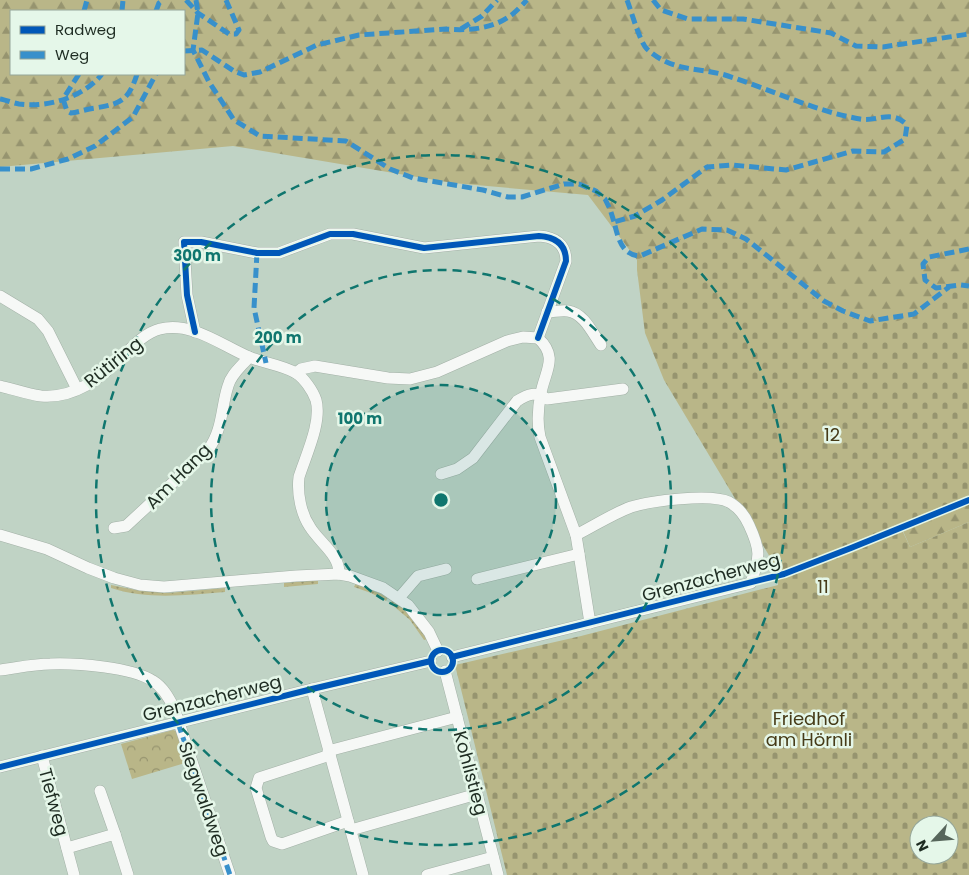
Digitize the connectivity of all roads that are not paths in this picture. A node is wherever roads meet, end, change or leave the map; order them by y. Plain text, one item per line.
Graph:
1 (0, 296) edge
2 (547, 312) junction
3 (195, 332) junction
4 (538, 338) junction
5 (601, 345) dead end
6 (249, 357) junction
7 (296, 373) junction
8 (0, 386) edge
9 (77, 389) junction
10 (623, 389) dead end
11 (540, 394) junction
12 (441, 474) dead end
13 (114, 528) dead end
14 (0, 535) edge
15 (576, 535) junction
16 (579, 554) junction
17 (446, 569) dead end
18 (339, 574) junction
19 (477, 579) dead end
20 (399, 598) junction
21 (590, 623) junction
22 (435, 656) junction
23 (452, 656) junction
24 (0, 670) edge
25 (445, 671) junction
26 (312, 689) junction
27 (457, 717) junction
28 (178, 722) junction
29 (329, 753) junction
30 (42, 756) junction
31 (0, 767) edge
32 (100, 791) dead end
33 (477, 794) junction
34 (350, 825) junction
35 (115, 834) junction
36 (66, 848) junction
37 (493, 857) junction
38 (74, 875) edge
39 (128, 875) edge
40 (230, 875) edge
41 (363, 875) edge
42 (427, 875) edge
43 (498, 875) edge

1 - 9 street
2 - 3 street
2 - 4 street
2 - 5 street
3 - 6 street, Rütiring
3 - 9 street, Rütiring
4 - 7 street
4 - 11 street
6 - 7 street, Rütiring
6 - 13 street, Am Hang
7 - 18 street
8 - 9 street, Rütiring
10 - 11 street
11 - 12 street
11 - 15 street
14 - 18 street
15 - 16 street
15 - 21 street, Grenzacherweg
16 - 19 street
16 - 21 street
17 - 20 street
18 - 20 street
20 - 22 street
21 - 23 street, Grenzacherweg
22 - 23 street
22 - 25 street
22 - 26 street, Grenzacherweg
23 - 25 street
24 - 28 street, Siegwaldweg
25 - 27 street, Kohlistieg
26 - 28 street, Grenzacherweg
26 - 29 street
27 - 29 street
27 - 33 street, Kohlistieg
28 - 30 street, Grenzacherweg
28 - 40 street, Siegwaldweg
29 - 34 street
29 - 34 street
30 - 31 street, Grenzacherweg
30 - 36 street, Tiefweg
32 - 35 street
33 - 34 street
33 - 37 street, Kohlistieg
34 - 41 street
35 - 36 street, Tiefweg
35 - 39 street
36 - 38 street, Tiefweg
37 - 42 street
37 - 43 street, Kohlistieg

